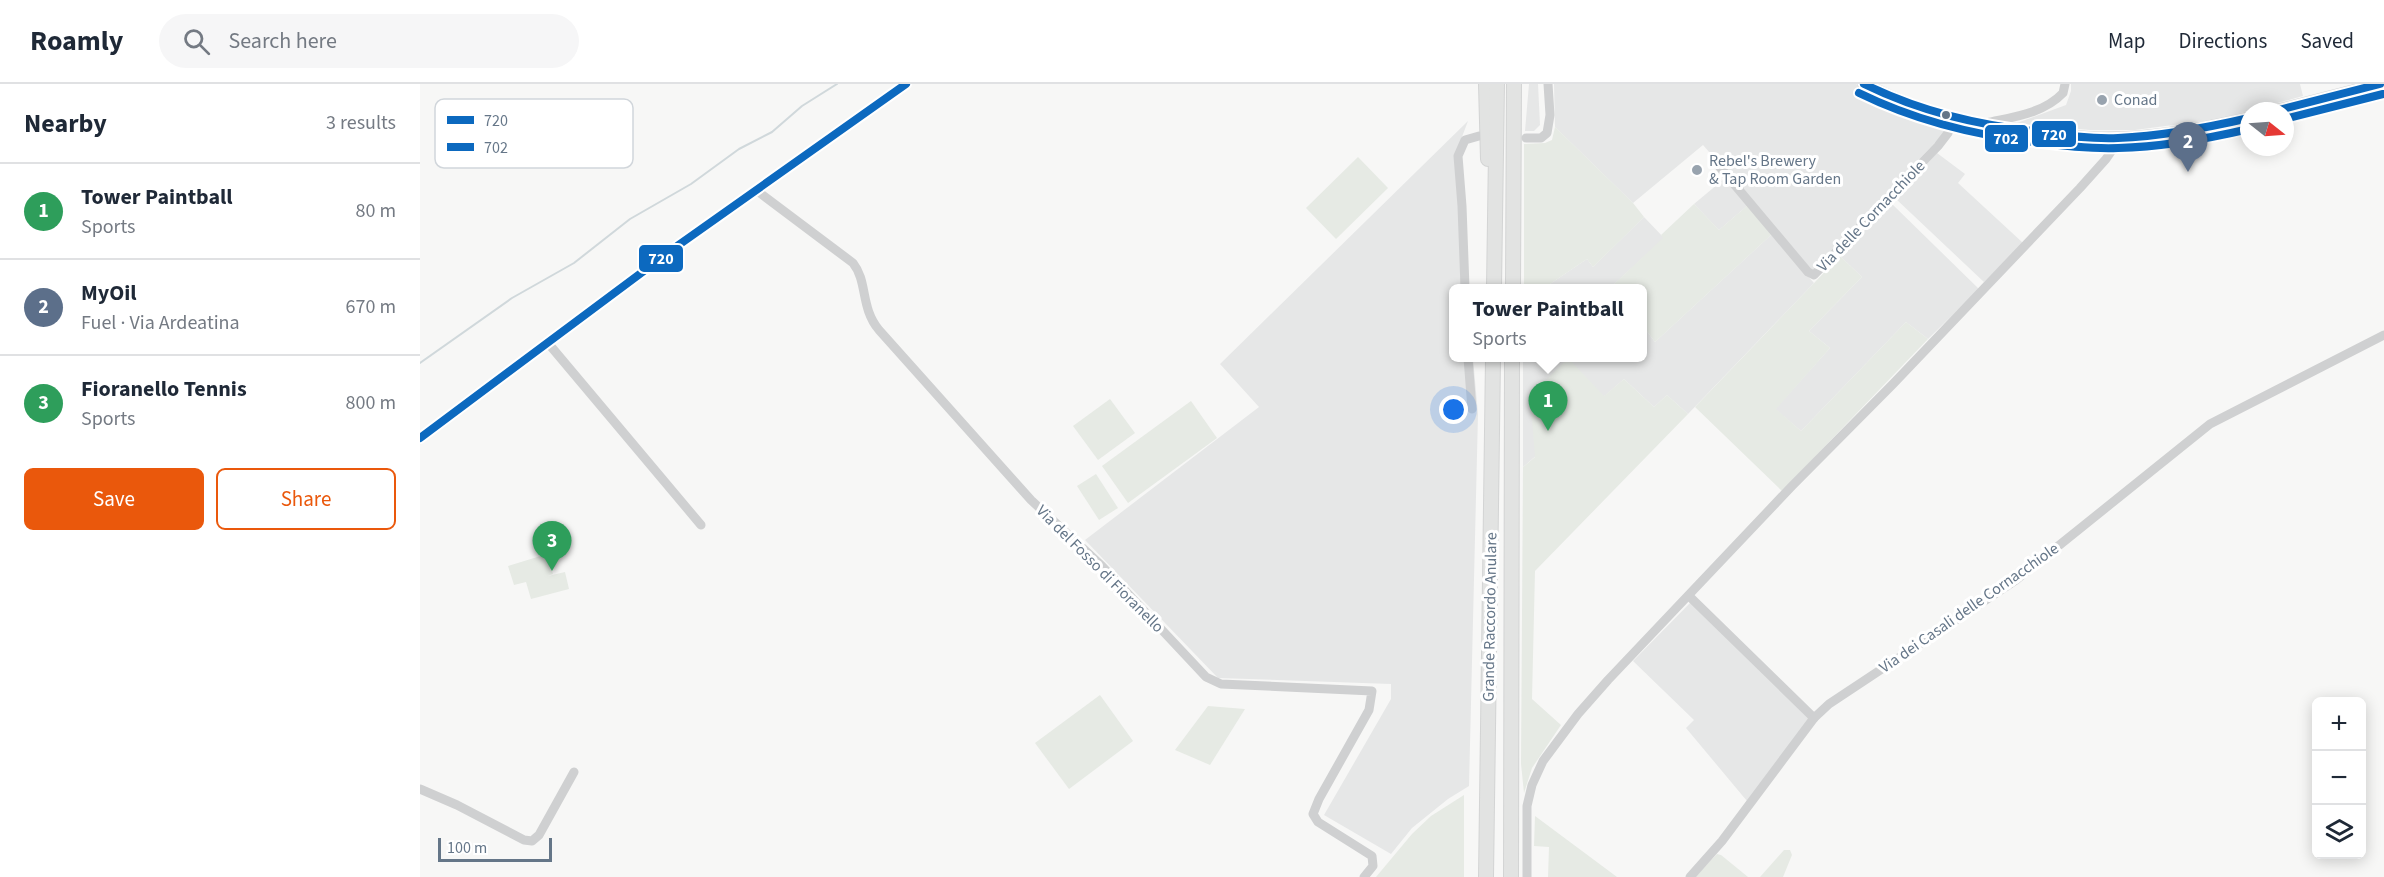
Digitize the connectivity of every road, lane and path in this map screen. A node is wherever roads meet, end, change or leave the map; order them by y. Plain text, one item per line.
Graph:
1 (906, 84) edge
2 (1486, 84) edge
3 (1497, 84) edge
4 (1514, 84) edge
5 (1548, 84) edge
6 (1864, 84) edge
7 (2065, 84) edge
8 (2380, 84) edge
9 (2294, 106) edge
10 (1953, 119) junction
11 (2240, 120) edge
12 (1980, 125) junction
13 (1479, 136) dead end
14 (2121, 137) junction
15 (1526, 138) dead end
16 (1713, 159) dead end
17 (756, 190) junction
18 (1495, 206) junction
19 (1465, 284) edge
20 (1494, 284) edge
21 (1513, 284) edge
22 (2384, 335) edge
23 (548, 343) junction
24 (1468, 362) edge
25 (1493, 362) edge
26 (1512, 362) edge
27 (1472, 409) dead end
28 (420, 438) edge
29 (701, 525) dead end
30 (1689, 596) junction
31 (1814, 718) junction
32 (574, 772) dead end
33 (420, 789) edge
34 (1364, 877) edge
35 (1486, 877) edge
36 (1511, 877) edge
37 (1527, 877) edge
38 (1690, 877) edge

1 - 17 street
2 - 18 highway
3 - 18 highway
4 - 21 highway
5 - 15 street
6 - 10 main road
7 - 12 street
8 - 9 main road
10 - 12 main road
10 - 16 street, Via delle Cornacchiole
11 - 14 main road
12 - 14 main road
13 - 19 street
14 - 30 street
17 - 23 street
17 - 34 street, Via del Fosso di Fioranello
18 - 20 highway
22 - 31 street, Via dei Casali delle Cornacchiole
23 - 28 street
23 - 29 street
24 - 27 street
25 - 35 highway, Grande Raccordo Anulare
26 - 36 highway, Grande Raccordo Anulare
30 - 31 street
30 - 37 street
31 - 38 street, Via dei Casali delle Cornacchiole
32 - 33 street

